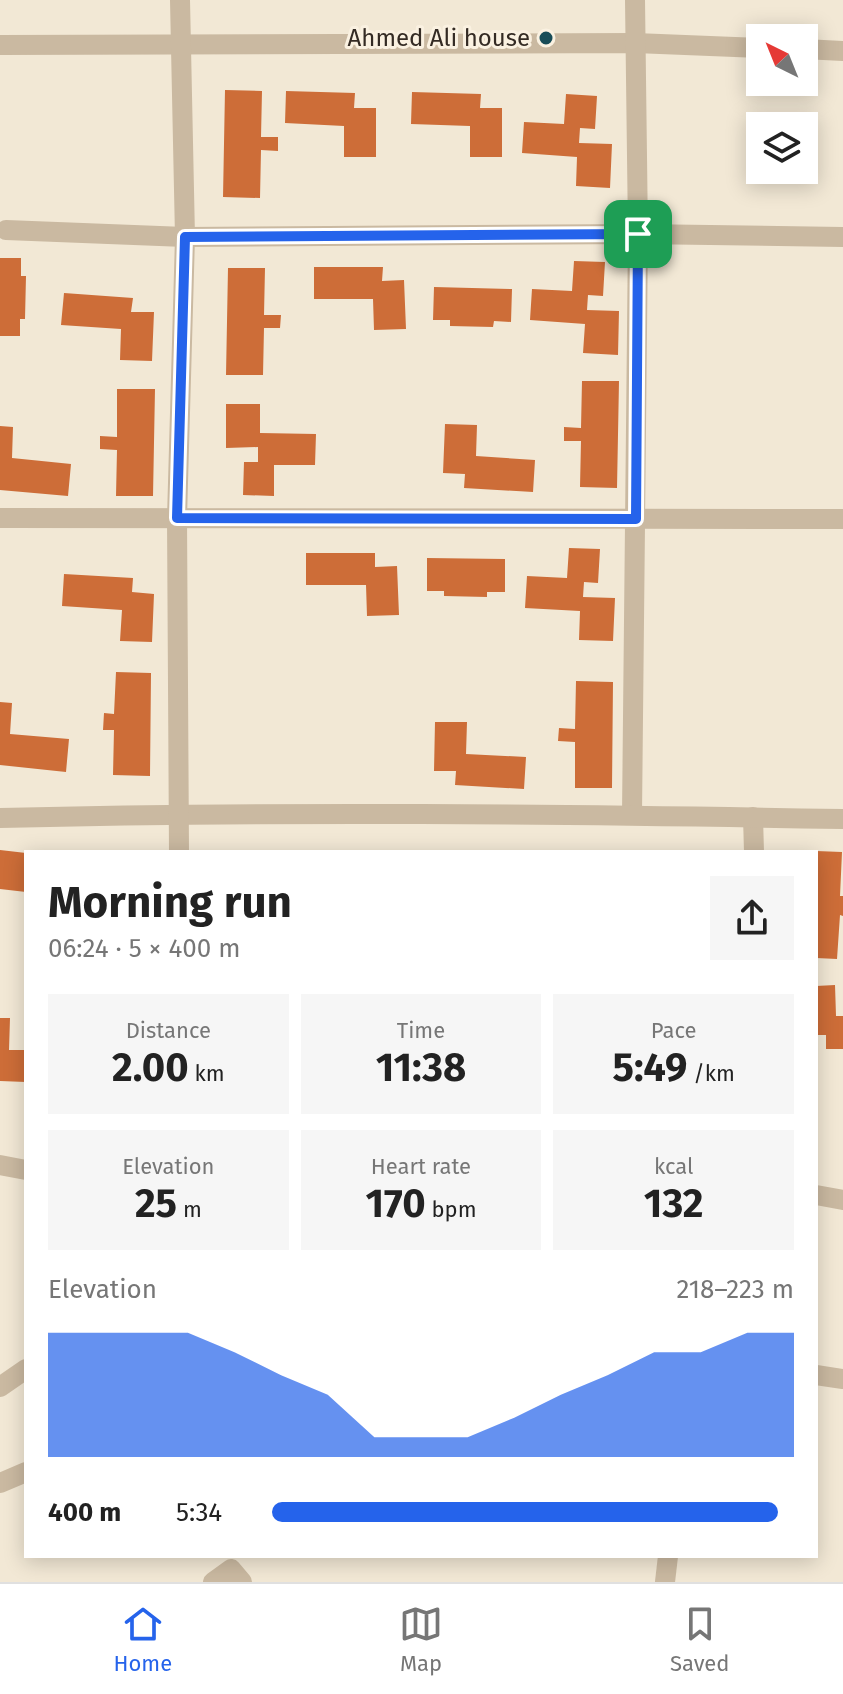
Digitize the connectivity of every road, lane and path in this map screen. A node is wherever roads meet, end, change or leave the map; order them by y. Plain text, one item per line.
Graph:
1 (180, 0) edge
2 (635, 0) edge
3 (179, 43) junction
4 (635, 43) junction
5 (0, 45) edge
6 (746, 47) edge
7 (818, 50) edge
8 (843, 51) edge
9 (6, 230) dead end
10 (638, 234) junction
11 (185, 237) junction
12 (843, 237) edge
13 (0, 518) edge
14 (177, 518) junction
15 (636, 519) junction
16 (843, 519) edge
17 (179, 813) junction
18 (632, 815) junction
19 (753, 817) junction
20 (0, 818) edge
21 (843, 819) edge
22 (179, 850) edge
23 (754, 850) edge
24 (0, 1165) edge
25 (24, 1170) edge
26 (818, 1195) edge
27 (843, 1200) edge
28 (24, 1370) edge
29 (818, 1375) edge
30 (843, 1379) edge
31 (0, 1387) edge
32 (24, 1473) edge
33 (0, 1483) edge
34 (668, 1558) edge
35 (239, 1569) edge
36 (213, 1582) edge
37 (665, 1582) edge

1 - 3 street
2 - 4 street
3 - 4 street
3 - 5 street
3 - 11 street
4 - 6 street
4 - 10 street
7 - 8 street
9 - 11 street
10 - 11 street
10 - 12 street
10 - 15 street
11 - 14 street
13 - 14 street
14 - 15 street
14 - 17 street
15 - 16 street
15 - 18 street
17 - 18 street
17 - 20 street
17 - 22 street
18 - 19 street
19 - 21 street
19 - 23 street
24 - 25 street
26 - 27 street
28 - 31 street
29 - 30 street
32 - 33 street
34 - 37 street
35 - 36 street

